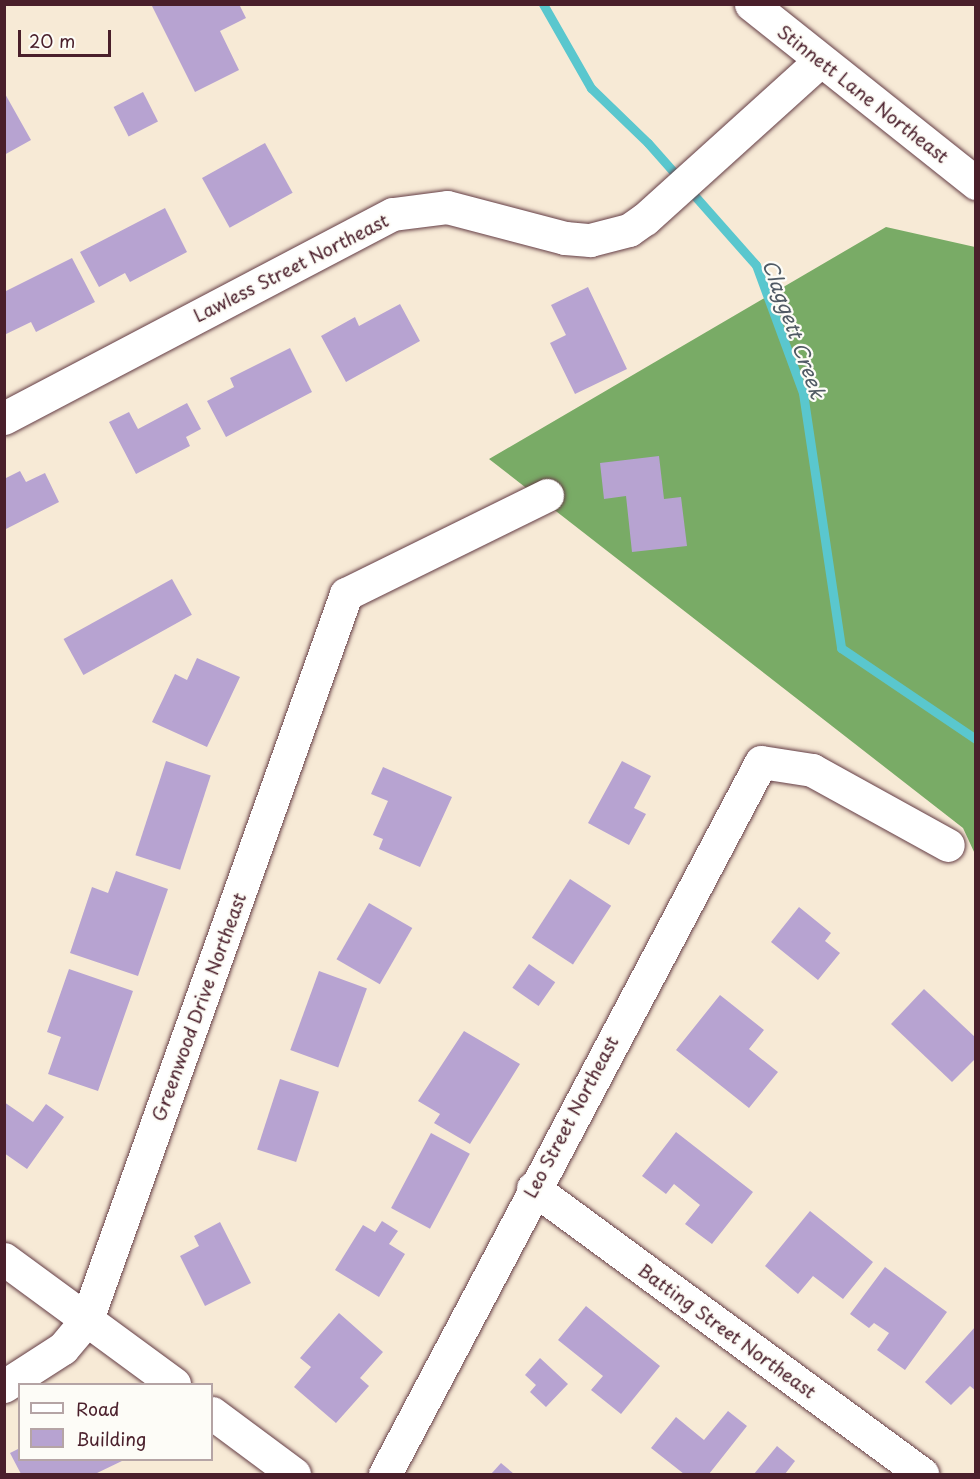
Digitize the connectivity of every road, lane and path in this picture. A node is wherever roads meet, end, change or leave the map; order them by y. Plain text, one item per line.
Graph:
1 (751, 4) edge
2 (819, 62) junction
3 (975, 183) edge
4 (4, 418) edge
5 (547, 495) dead end
6 (948, 844) dead end
7 (533, 1188) junction
8 (4, 1259) edge
9 (87, 1319) junction
10 (173, 1383) edge
11 (4, 1386) edge
12 (213, 1414) edge
13 (294, 1474) edge
14 (385, 1474) edge
15 (922, 1474) edge

1 - 2 street, Stinnett Lane Northeast
2 - 3 street, Stinnett Lane Northeast
2 - 4 street, Lawless Street Northeast
5 - 9 street, Greenwood Drive Northeast
6 - 7 street, Leo Street Northeast
7 - 14 street, Leo Street Northeast
7 - 15 street, Batting Street Northeast
8 - 9 street
9 - 10 street
9 - 11 street, Greenwood Drive Northeast
12 - 13 street

